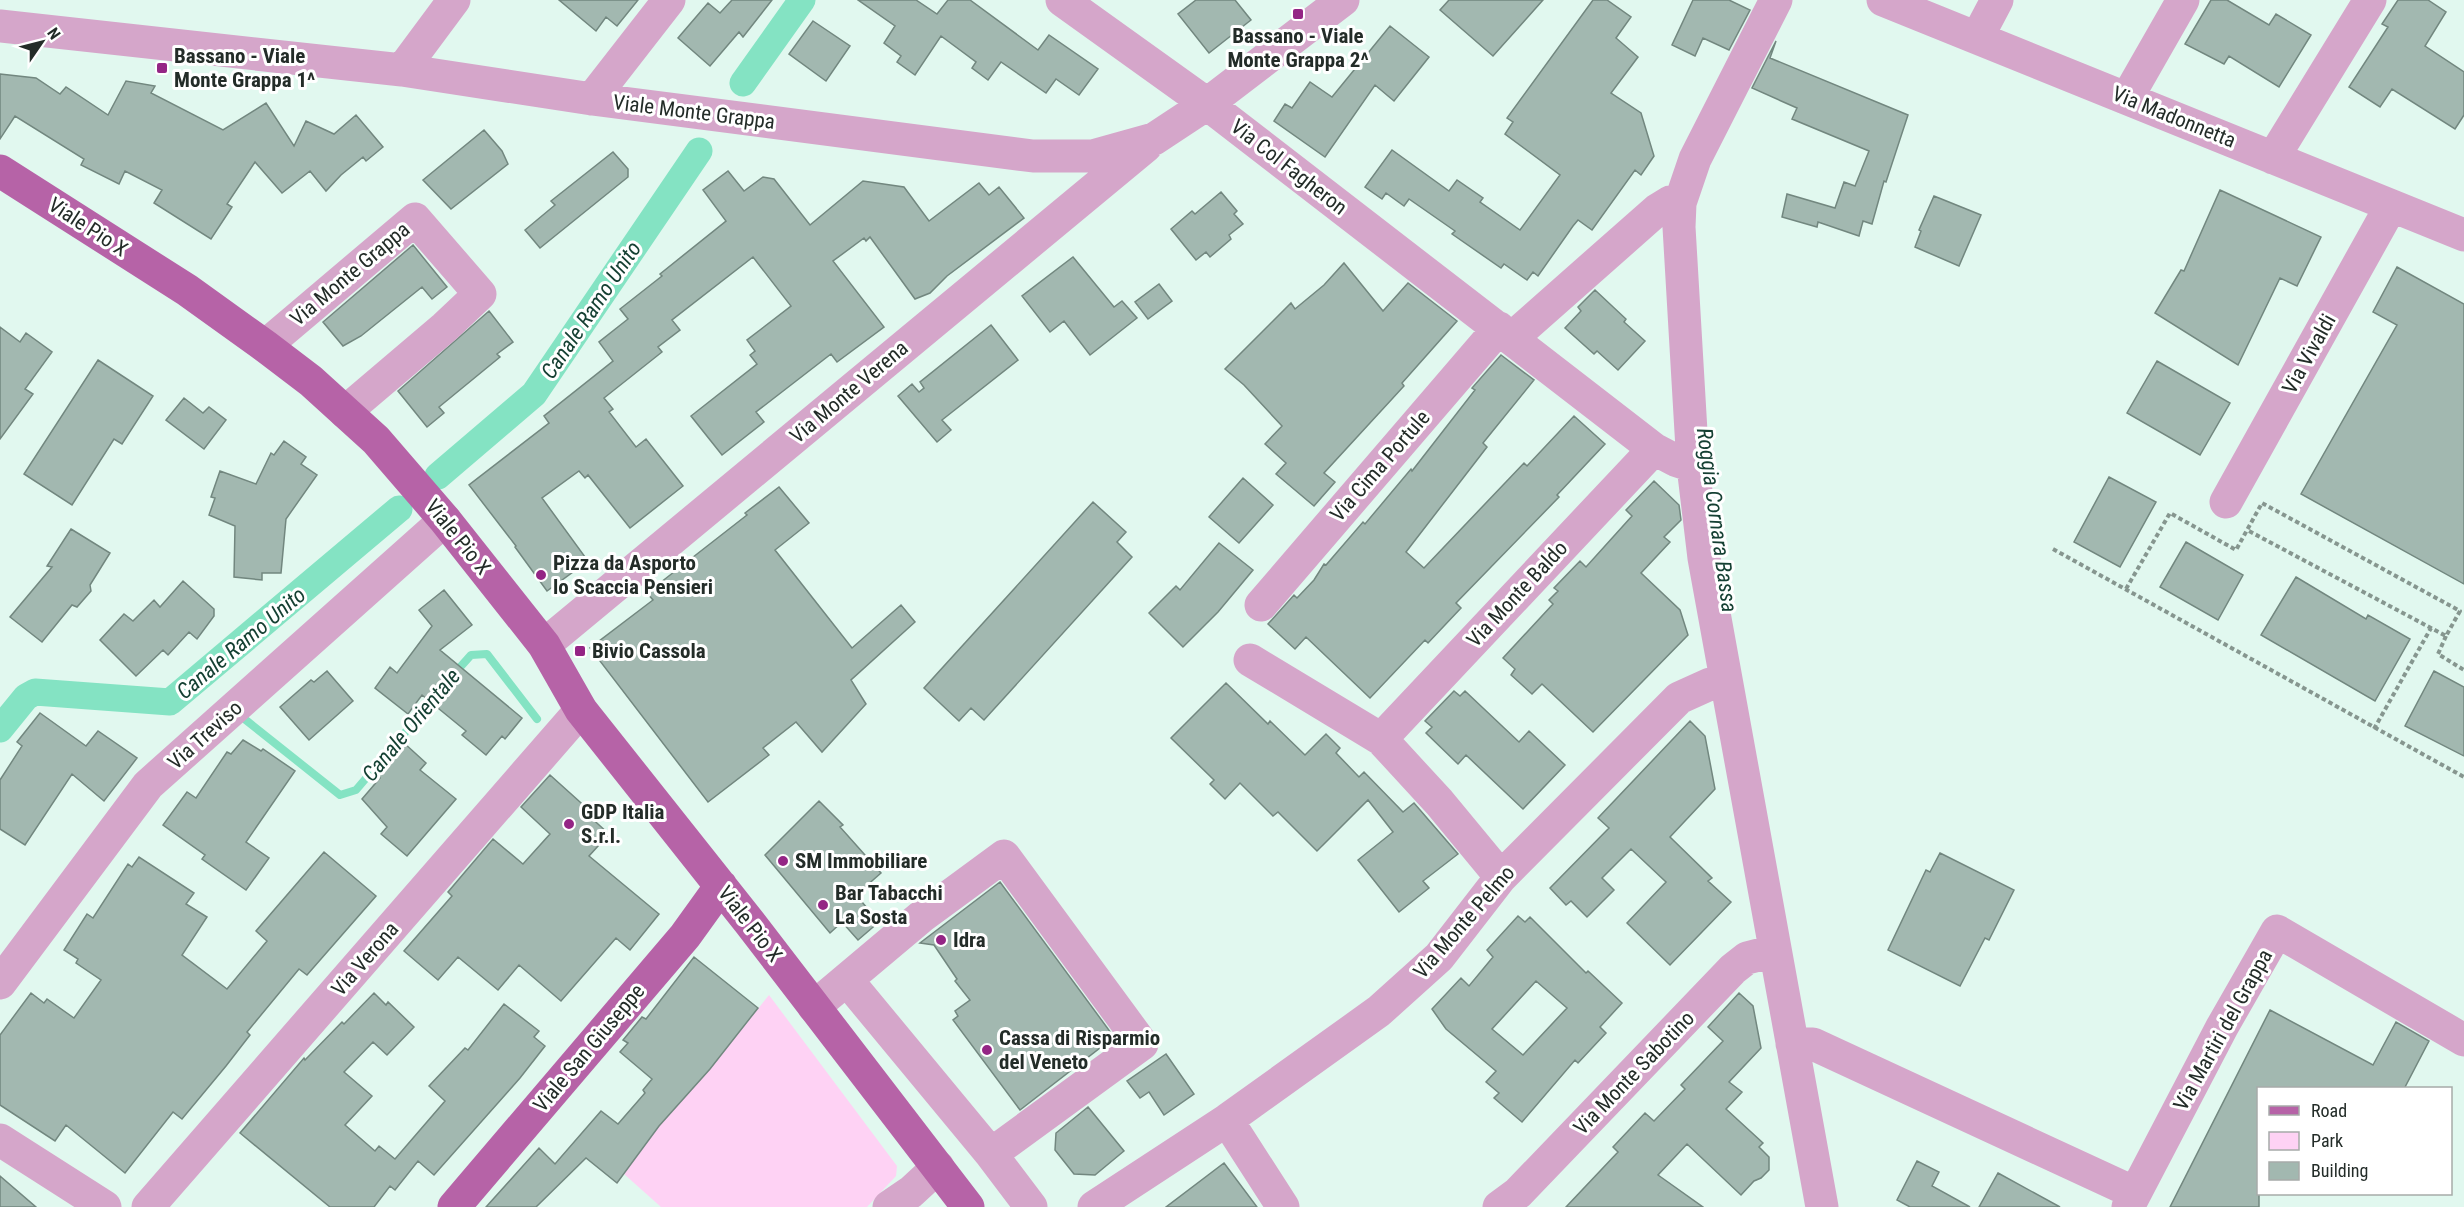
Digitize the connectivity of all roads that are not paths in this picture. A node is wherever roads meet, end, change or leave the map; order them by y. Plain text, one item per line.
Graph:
1 (454, 0) edge
2 (669, 0) edge
3 (1062, 0) edge
4 (1343, 0) edge
5 (1776, 0) edge
6 (1883, 0) edge
7 (1997, 0) edge
8 (2183, 0) edge
9 (2370, 0) edge
10 (0, 26) edge
11 (1977, 38) junction
12 (402, 70) junction
13 (2127, 98) junction
14 (592, 99) junction
15 (1207, 104) junction
16 (1154, 139) junction
17 (2273, 158) junction
18 (0, 171) edge
19 (1680, 203) junction
20 (2391, 206) junction
21 (2460, 225) edge
22 (1506, 333) junction
23 (265, 346) junction
24 (345, 412) junction
25 (1654, 449) junction
26 (1694, 466) junction
27 (2226, 502) dead end
28 (445, 520) junction
29 (1261, 604) dead end
30 (544, 645) junction
31 (1250, 660) dead end
32 (1726, 682) junction
33 (581, 710) junction
34 (1381, 739) junction
35 (1501, 877) junction
36 (721, 886) junction
37 (1774, 951) junction
38 (848, 980) junction
39 (0, 983) edge
40 (814, 1006) junction
41 (2464, 1040) edge
42 (1792, 1044) junction
43 (1227, 1120) junction
44 (0, 1140) edge
45 (991, 1154) junction
46 (912, 1192) edge
47 (2132, 1200) edge
48 (961, 1203) edge
49 (1019, 1203) edge
50 (105, 1207) edge
51 (148, 1207) edge
52 (454, 1207) edge
53 (1094, 1207) edge
54 (1283, 1207) edge
55 (1499, 1207) edge
56 (1822, 1207) edge

1 - 12 street
2 - 14 street
3 - 15 street, Via Col Fagheron
4 - 15 street, Viale Monte Grappa
5 - 19 street
6 - 11 street, Via Madonnetta
7 - 11 street
8 - 13 street
9 - 17 street
10 - 12 street, Viale Monte Grappa
11 - 13 street, Via Madonnetta
12 - 14 street, Viale Monte Grappa
13 - 17 street, Via Madonnetta
14 - 16 street, Viale Monte Grappa
15 - 16 street, Viale Monte Grappa
15 - 22 street, Via Col Fagheron
16 - 30 street, Via Monte Verena
17 - 20 street, Via Madonnetta
18 - 23 main road, Viale Pio X
19 - 22 street
19 - 26 street
20 - 21 street, Via Madonnetta
20 - 27 street, Via Vivaldi
22 - 25 street, Via Col Fagheron
22 - 29 street, Via Cima Portule
23 - 24 main road, Viale Pio X
23 - 24 street, Via Monte Grappa
24 - 28 main road, Viale Pio X
25 - 26 street, Via Col Fagheron
25 - 34 street, Via Monte Baldo
26 - 32 street
28 - 30 main road, Viale Pio X
28 - 39 street, Via Treviso
30 - 33 main road, Viale Pio X
31 - 34 street
32 - 35 street, Via Monte Pelmo
32 - 37 street
33 - 36 main road, Viale Pio X
33 - 51 street, Via Verona
34 - 35 street
35 - 43 street, Via Monte Pelmo
36 - 40 main road, Viale Pio X
36 - 52 main road, Viale San Giuseppe
37 - 42 street
37 - 55 street, Via Monte Sabotino
38 - 40 street
38 - 45 street
38 - 45 street
40 - 46 main road, Viale Pio X
41 - 47 street, Via Martiri del Grappa
42 - 47 street, Via Martiri del Grappa
42 - 56 street
43 - 53 street, Via Monte Pelmo
43 - 54 street
44 - 50 street
45 - 49 street
46 - 48 main road, Viale Pio X

